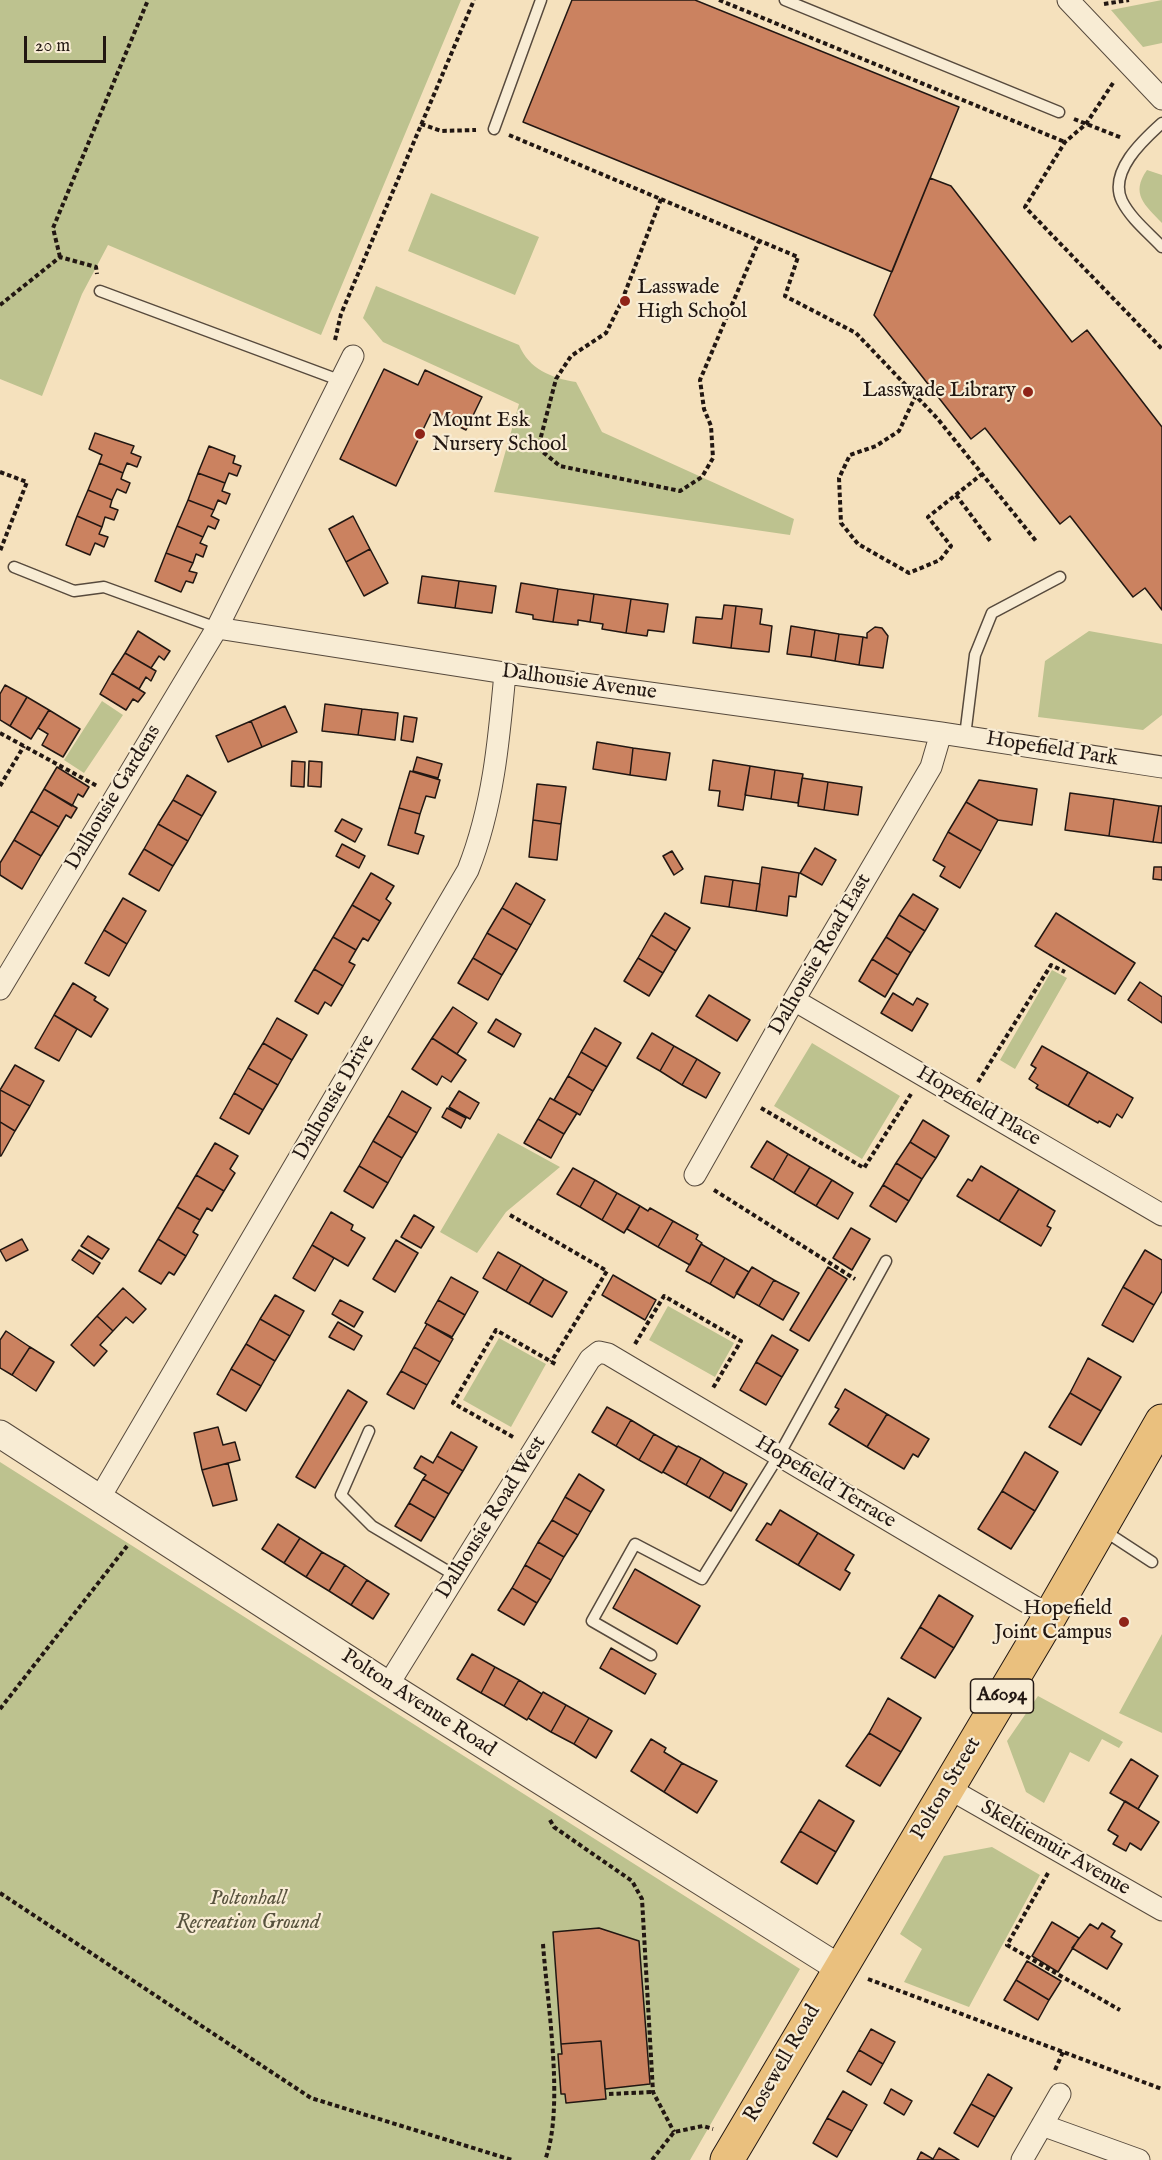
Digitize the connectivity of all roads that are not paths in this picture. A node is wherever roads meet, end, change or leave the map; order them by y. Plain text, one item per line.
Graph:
1 (541, 0) edge
2 (785, 0) edge
3 (1068, 0) edge
4 (1162, 99) edge
5 (1059, 112) dead end
6 (1162, 123) edge
7 (494, 129) road end
8 (1162, 247) edge
9 (100, 291) road end
10 (353, 356) dead end
11 (333, 378) junction
12 (14, 567) dead end
13 (1060, 577) dead end
14 (217, 628) junction
15 (505, 673) junction
16 (941, 733) junction
17 (965, 736) junction
18 (1162, 767) edge
19 (6, 966) edge
20 (0, 989) edge
21 (794, 1000) junction
22 (695, 1175) road end
23 (1162, 1215) edge
24 (886, 1261) dead end
25 (599, 1352) joint
26 (1162, 1421) edge
27 (369, 1431) dead end
28 (0, 1434) edge
29 (779, 1455) junction
30 (99, 1499) junction
31 (1100, 1529) junction
32 (1152, 1562) dead end
33 (456, 1576) junction
34 (1050, 1616) junction
35 (651, 1655) dead end
36 (388, 1685) junction
37 (948, 1788) junction
38 (1162, 1910) edge
39 (839, 1968) junction
40 (1055, 2086) road end
41 (1042, 2125) junction
42 (733, 2149) edge
43 (1022, 2160) edge
44 (1139, 2160) edge

1 - 7 lane
2 - 5 lane
3 - 4 street
6 - 8 lane
9 - 11 lane
10 - 11 street, Dalhousie Gardens
11 - 14 street, Dalhousie Gardens
12 - 14 lane
13 - 17 lane
14 - 15 street, Dalhousie Avenue
14 - 19 street, Dalhousie Gardens
15 - 16 street, Dalhousie Avenue
15 - 30 street, Dalhousie Drive
16 - 17 street, Hopefield Park
16 - 21 street, Dalhousie Road East
17 - 18 street, Hopefield Park
19 - 20 street, Dalhousie Gardens
21 - 22 street, Dalhousie Road East
21 - 23 street, Hopefield Place
24 - 29 lane
25 - 29 street, Hopefield Terrace
25 - 33 street, Dalhousie Road West
26 - 31 main road, Polton Street / A6094
27 - 33 lane
28 - 30 street, Polton Avenue Road
29 - 34 street, Hopefield Terrace
29 - 35 lane
30 - 36 street, Polton Avenue Road
31 - 32 lane
31 - 34 main road, Polton Street / A6094
33 - 36 street, Dalhousie Road West
34 - 37 main road, Polton Street / A6094
36 - 39 street, Polton Avenue Road
37 - 38 street, Skeltiemuir Avenue
37 - 39 main road, Polton Street / A6094
39 - 42 main road, Rosewell Road / A6094
40 - 41 street
41 - 43 street
41 - 44 street

